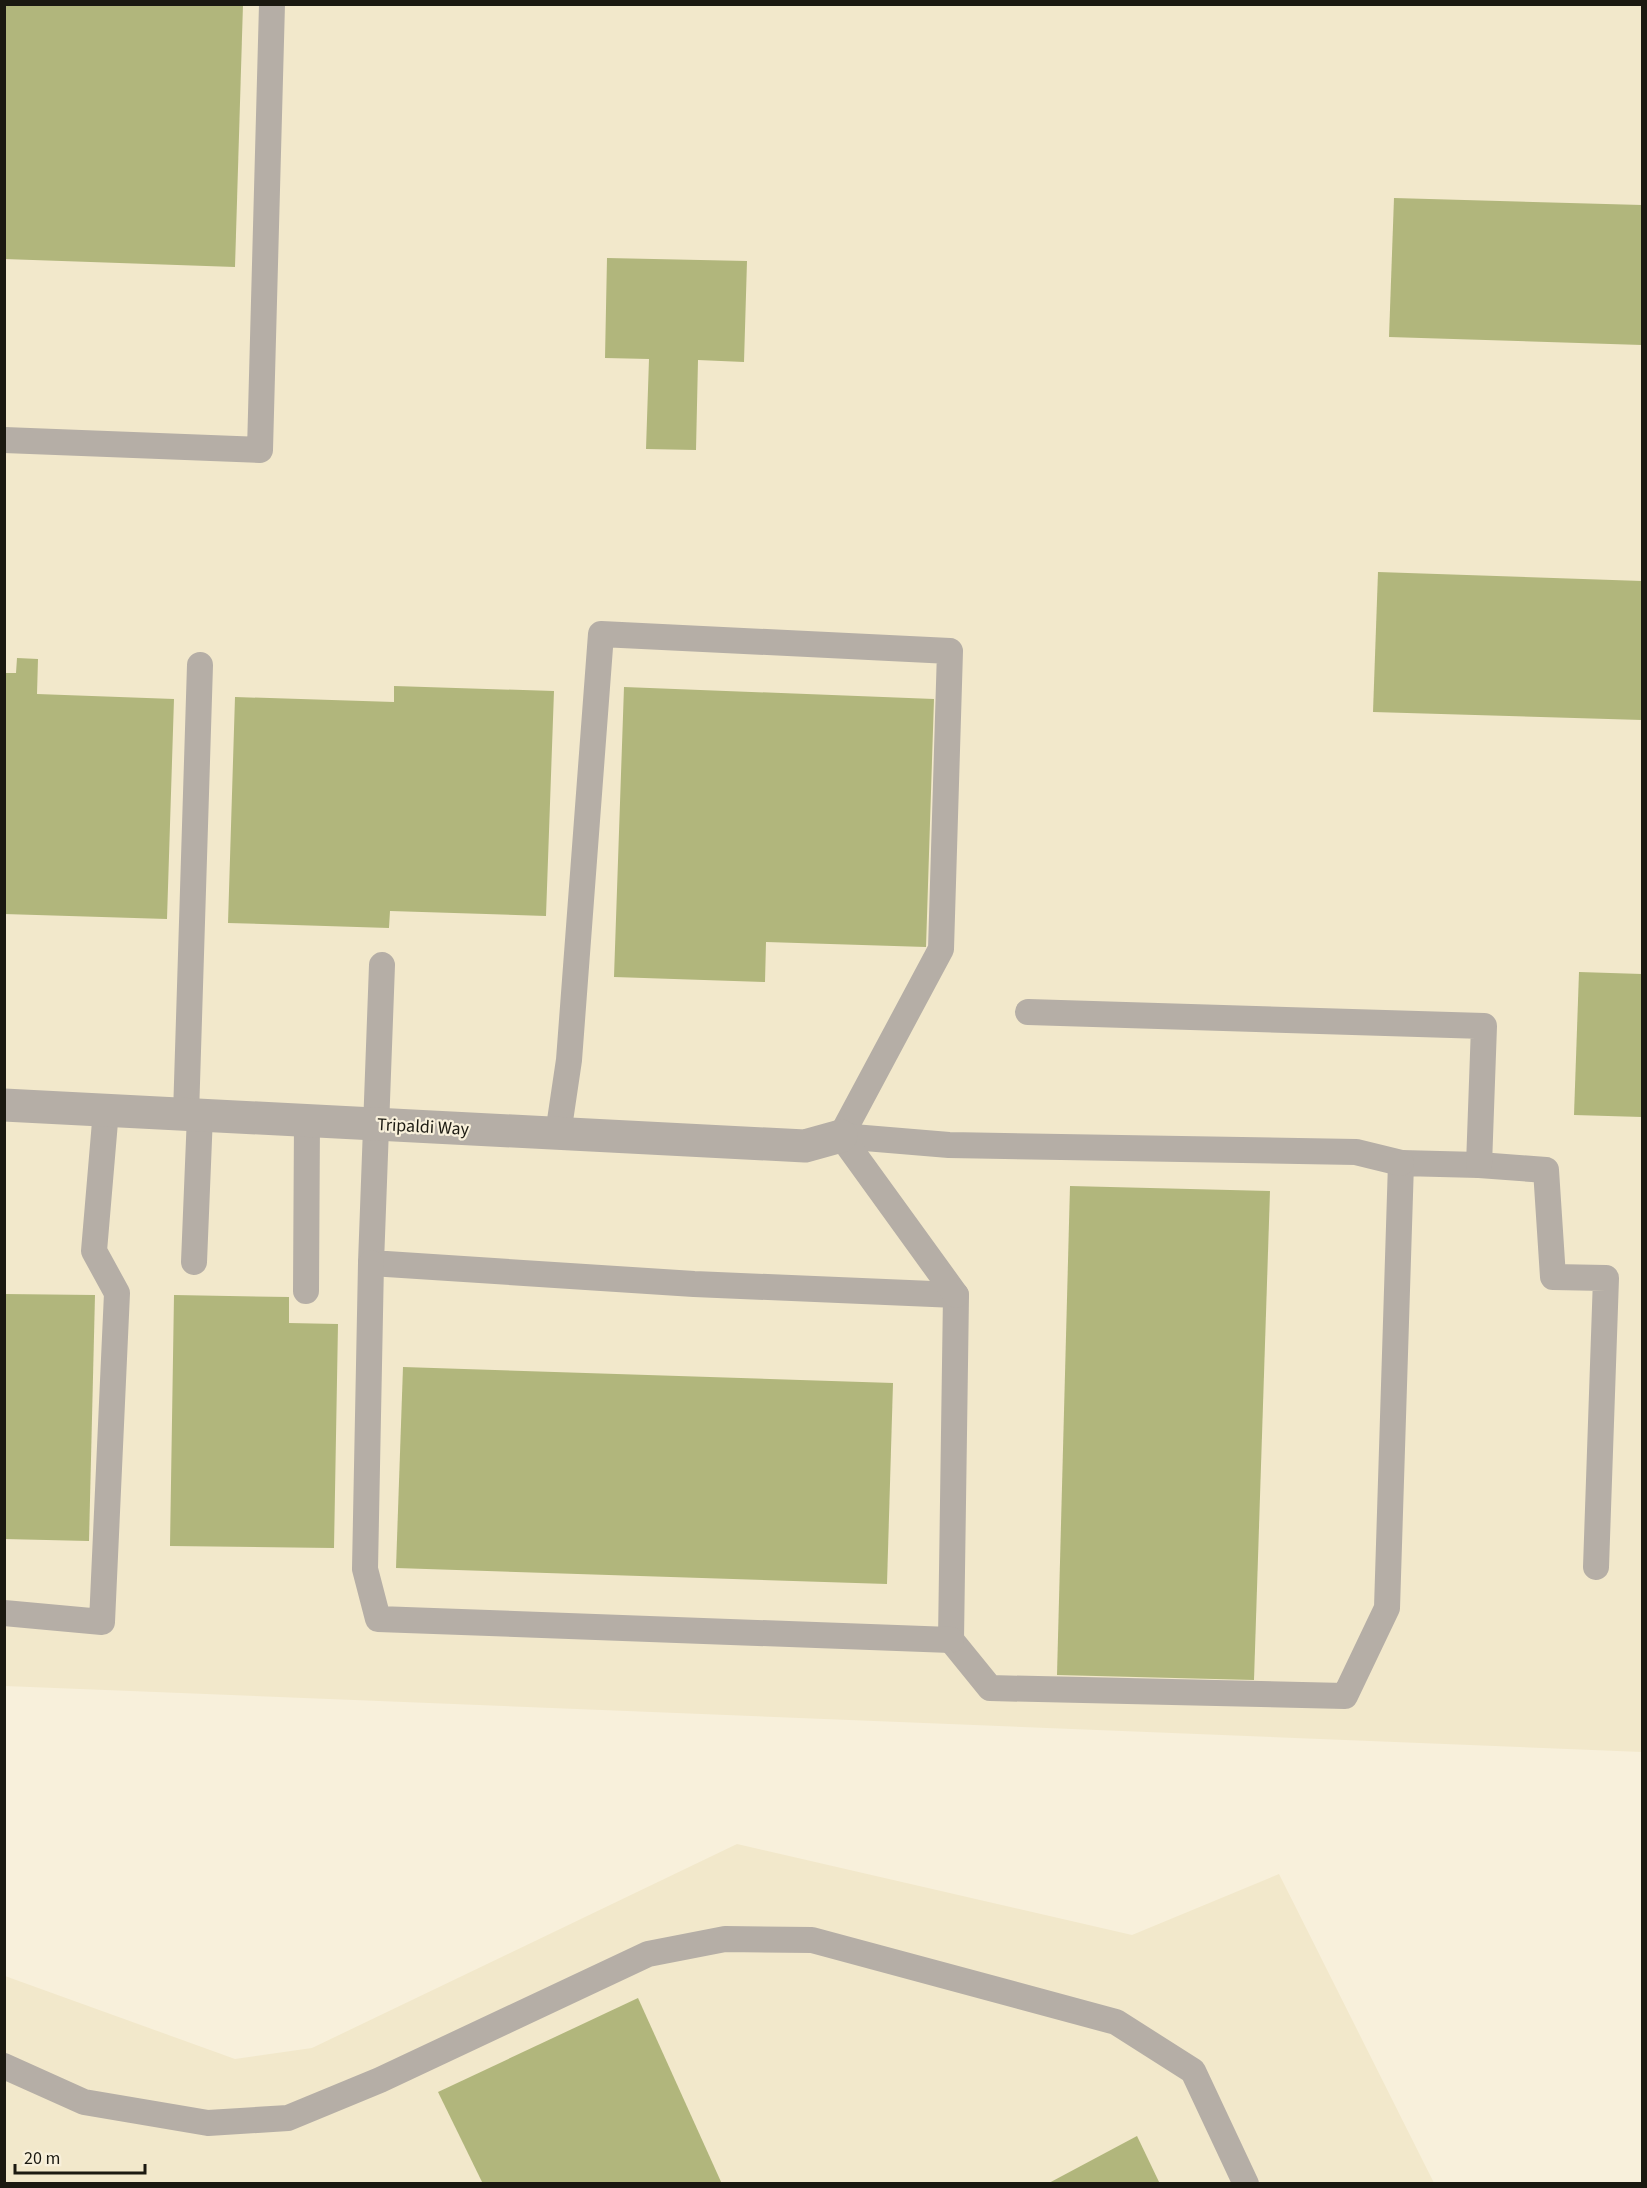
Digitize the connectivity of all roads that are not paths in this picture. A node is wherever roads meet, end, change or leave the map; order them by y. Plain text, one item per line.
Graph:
1 (272, 4) edge
2 (4, 440) edge
3 (200, 665) dead end
4 (382, 965) dead end
5 (1028, 1012) dead end
6 (4, 1105) edge
7 (106, 1110) junction
8 (193, 1115) junction
9 (307, 1120) junction
10 (376, 1124) junction
11 (558, 1134) junction
12 (841, 1136) junction
13 (1401, 1163) junction
14 (1479, 1165) junction
15 (194, 1262) dead end
16 (371, 1263) junction
17 (306, 1291) dead end
18 (956, 1295) junction
19 (1596, 1567) dead end
20 (4, 1613) edge
21 (951, 1640) junction
22 (4, 2066) edge
23 (1246, 2184) edge

1 - 2 lane
3 - 8 lane
4 - 10 lane
5 - 14 lane
6 - 7 street, Tripaldi Way
7 - 8 street, Tripaldi Way
7 - 20 lane
8 - 9 street, Tripaldi Way
8 - 15 lane
9 - 10 street, Tripaldi Way
9 - 17 lane
10 - 11 street, Tripaldi Way
10 - 16 lane
11 - 12 street, Tripaldi Way
11 - 12 lane
12 - 13 lane
12 - 18 lane
13 - 14 lane
13 - 21 lane
14 - 19 lane
16 - 18 lane
16 - 21 lane
18 - 21 lane
22 - 23 lane

